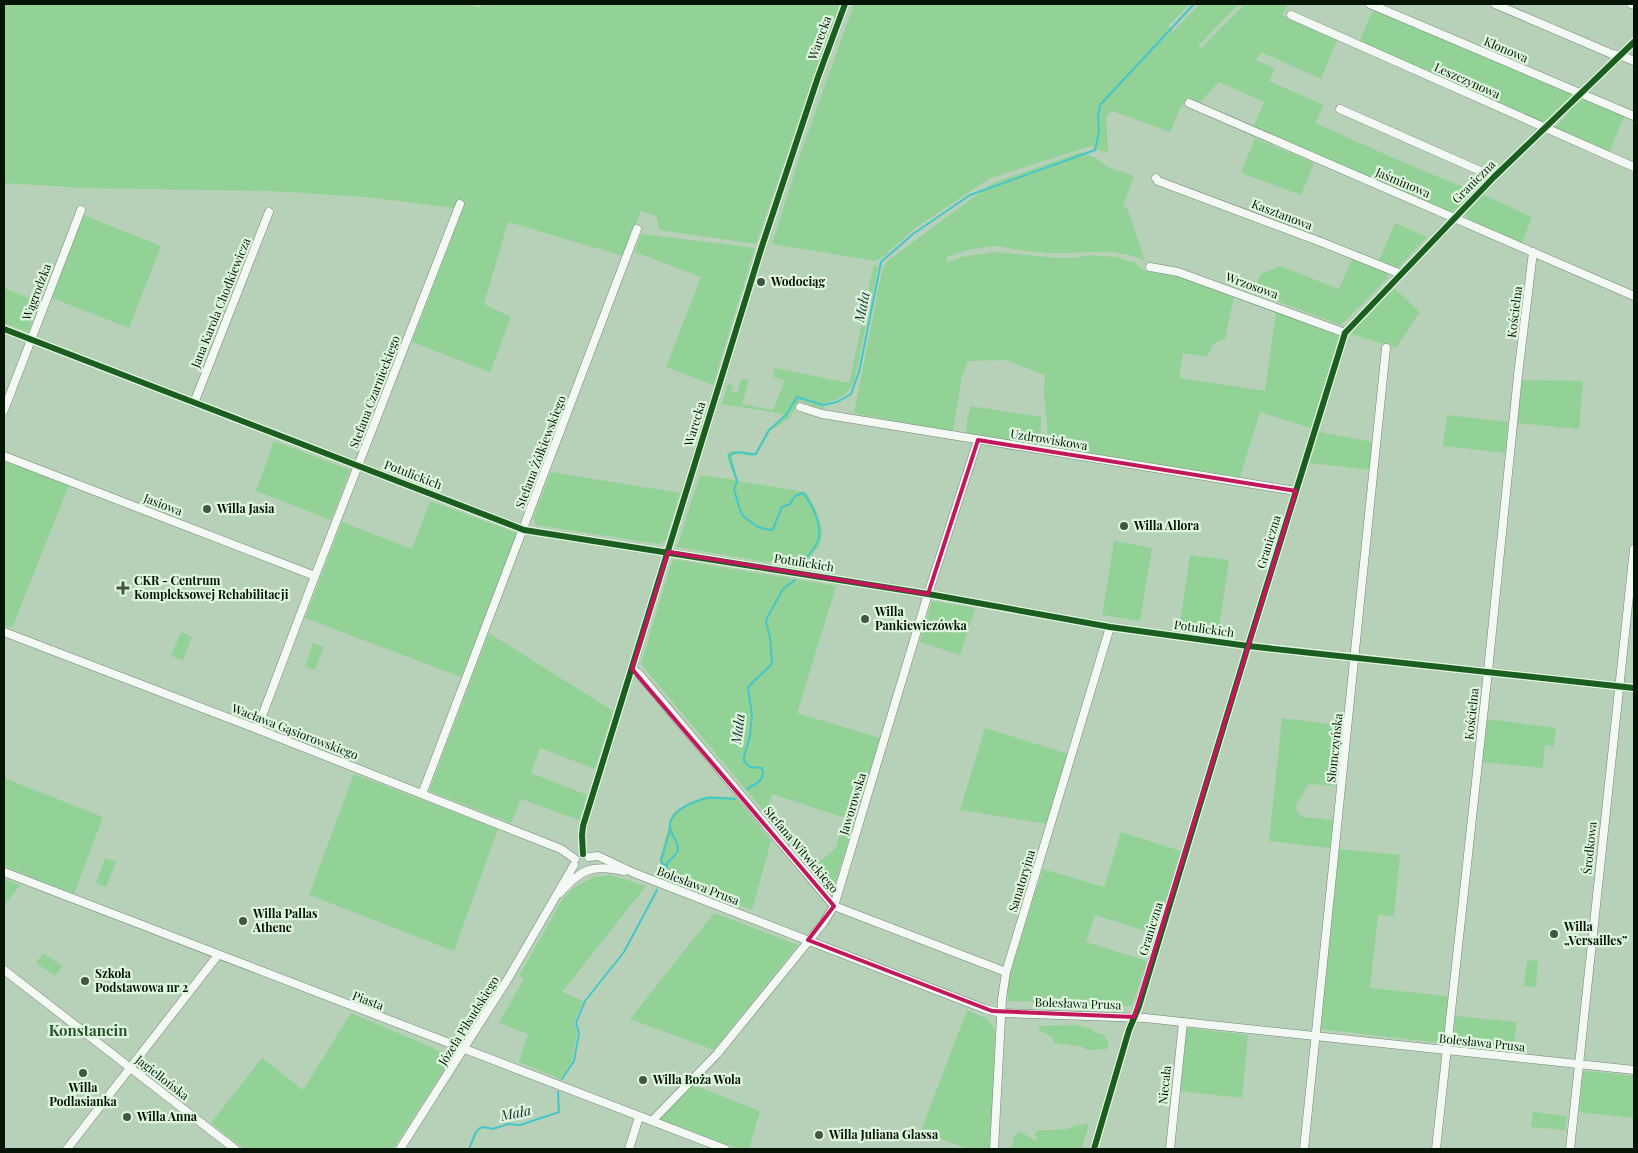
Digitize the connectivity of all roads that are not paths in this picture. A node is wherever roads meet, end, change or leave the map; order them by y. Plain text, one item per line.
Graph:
1 (844, 4) edge
2 (1370, 4) edge
3 (1496, 4) edge
4 (1630, 4) edge
5 (1634, 5) edge
6 (1291, 15) dead end
7 (1634, 42) edge
8 (1620, 55) junction
9 (1634, 61) edge
10 (1580, 93) junction
11 (1189, 104) dead end
12 (1340, 109) dead end
13 (1634, 116) edge
14 (1545, 128) junction
15 (1634, 167) edge
16 (1494, 177) junction
17 (1156, 178) dead end
18 (460, 204) dead end
19 (81, 210) dead end
20 (269, 212) dead end
21 (1454, 217) junction
22 (637, 230) dead end
23 (1533, 252) junction
24 (1150, 267) dead end
25 (1401, 274) junction
26 (1634, 296) edge
27 (4, 329) edge
28 (1345, 333) junction
29 (30, 339) junction
30 (1386, 348) dead end
31 (194, 403) junction
32 (800, 407) dead end
33 (4, 410) edge
34 (978, 440) junction
35 (4, 456) edge
36 (359, 466) junction
37 (1296, 491) junction
38 (524, 530) junction
39 (1634, 549) edge
40 (668, 552) junction
41 (315, 576) junction
42 (928, 594) junction
43 (1110, 627) junction
44 (4, 632) edge
45 (1248, 646) junction
46 (1355, 658) junction
47 (632, 669) junction
48 (1488, 672) junction
49 (1618, 686) junction
50 (1634, 688) edge
51 (257, 729) junction
52 (422, 794) junction
53 (586, 855) junction
54 (574, 862) junction
55 (590, 869) junction
56 (4, 872) edge
57 (581, 872) junction
58 (634, 873) junction
59 (552, 902) junction
60 (834, 906) junction
61 (808, 940) junction
62 (218, 955) junction
63 (4, 970) edge
64 (1006, 972) junction
65 (1001, 1013) junction
66 (1134, 1018) junction
67 (1183, 1022) junction
68 (1317, 1036) junction
69 (464, 1050) junction
70 (1448, 1050) junction
71 (1579, 1064) junction
72 (130, 1067) junction
73 (1634, 1070) edge
74 (639, 1117) junction
75 (652, 1121) junction
76 (67, 1149) edge
77 (235, 1149) edge
78 (400, 1149) edge
79 (629, 1149) edge
80 (725, 1149) edge
81 (994, 1149) edge
82 (1094, 1149) edge
83 (1170, 1149) edge
84 (1304, 1149) edge
85 (1436, 1149) edge
86 (1570, 1149) edge

1 - 40 street, Warecka
2 - 10 street, Klonowa
3 - 8 street
4 - 5 street
6 - 14 street, Leszczynowa
7 - 8 street, Graniczna
8 - 9 street
8 - 10 street, Graniczna
10 - 13 street, Klonowa
10 - 14 street, Graniczna
11 - 21 street, Jaśminowa
12 - 16 street
14 - 15 street, Leszczynowa
14 - 16 street, Graniczna
16 - 21 street, Graniczna
17 - 25 street, Kasztanowa
18 - 36 street, Stefana Czarnieckiego
19 - 29 street, Wągrodzka
20 - 31 street, Jana Karola Chodkiewicza
21 - 23 street, Jaśminowa
21 - 25 street, Graniczna
22 - 38 street, Stefana Żółkiewskiego
23 - 26 street, Jaśminowa
23 - 48 street, Kościelna
24 - 28 street, Wrzosowa
25 - 28 street, Graniczna
27 - 29 street, Potulickich
28 - 37 street, Graniczna
29 - 31 street, Potulickich
29 - 33 street, Wągrodzka
30 - 46 street, Słomczyńska
31 - 36 street, Potulickich
32 - 34 street, Uzdrowiskowa
34 - 37 street, Uzdrowiskowa
34 - 42 street, Jaworowska
35 - 41 street, Jasiowa
36 - 38 street, Potulickich
36 - 41 street, Stefana Czarnieckiego
37 - 45 street, Graniczna
38 - 40 street, Potulickich
38 - 52 street, Stefana Żółkiewskiego
39 - 49 street, Środkowa
40 - 42 street, Potulickich
40 - 47 street, Warecka
41 - 51 street, Stefana Czarnieckiego
42 - 43 street, Potulickich
42 - 60 street, Jaworowska
43 - 45 street, Potulickich
43 - 64 street, Sanatoryjna
44 - 51 street, Wacława Gąsiorowskiego
45 - 46 street, Potulickich
45 - 66 street, Graniczna
46 - 48 street, Potulickich
46 - 68 street, Słomczyńska
47 - 53 street, Warecka
47 - 60 street, Stefana Witwickiego
48 - 49 street, Potulickich
48 - 70 street, Kościelna
49 - 50 street, Potulickich
49 - 71 street, Środkowa
51 - 52 street, Wacława Gąsiorowskiego
52 - 54 street, Wacława Gąsiorowskiego
53 - 54 street
53 - 55 street
53 - 58 street, Bolesława Prusa
54 - 57 street
54 - 59 street, Józefa Piłsudskiego
55 - 57 street
55 - 58 street, Bolesława Prusa
56 - 62 street, Piasta
57 - 59 street, Józefa Piłsudskiego
58 - 61 street, Bolesława Prusa
59 - 69 street, Józefa Piłsudskiego
60 - 61 street, Jaworowska
60 - 64 street, Stefana Witwickiego
61 - 65 street, Bolesława Prusa
61 - 75 street, Jaworowska
62 - 69 street, Piasta
62 - 72 street
63 - 72 street, Jagiellońska
64 - 65 street, Sanatoryjna
65 - 66 street, Bolesława Prusa
65 - 81 street, Sanatoryjna
66 - 67 street, Bolesława Prusa
66 - 82 street, Graniczna
67 - 68 street, Bolesława Prusa
67 - 83 street, Niecała
68 - 70 street, Bolesława Prusa
68 - 84 street, Słomczyńska
69 - 74 street, Piasta
69 - 78 street, Józefa Piłsudskiego
70 - 71 street, Bolesława Prusa
70 - 85 street, Kościelna
71 - 73 street, Bolesława Prusa
71 - 86 street, Środkowa
72 - 76 street
72 - 77 street, Jagiellońska
74 - 75 street, Piasta
74 - 79 street
75 - 80 street, Piasta

